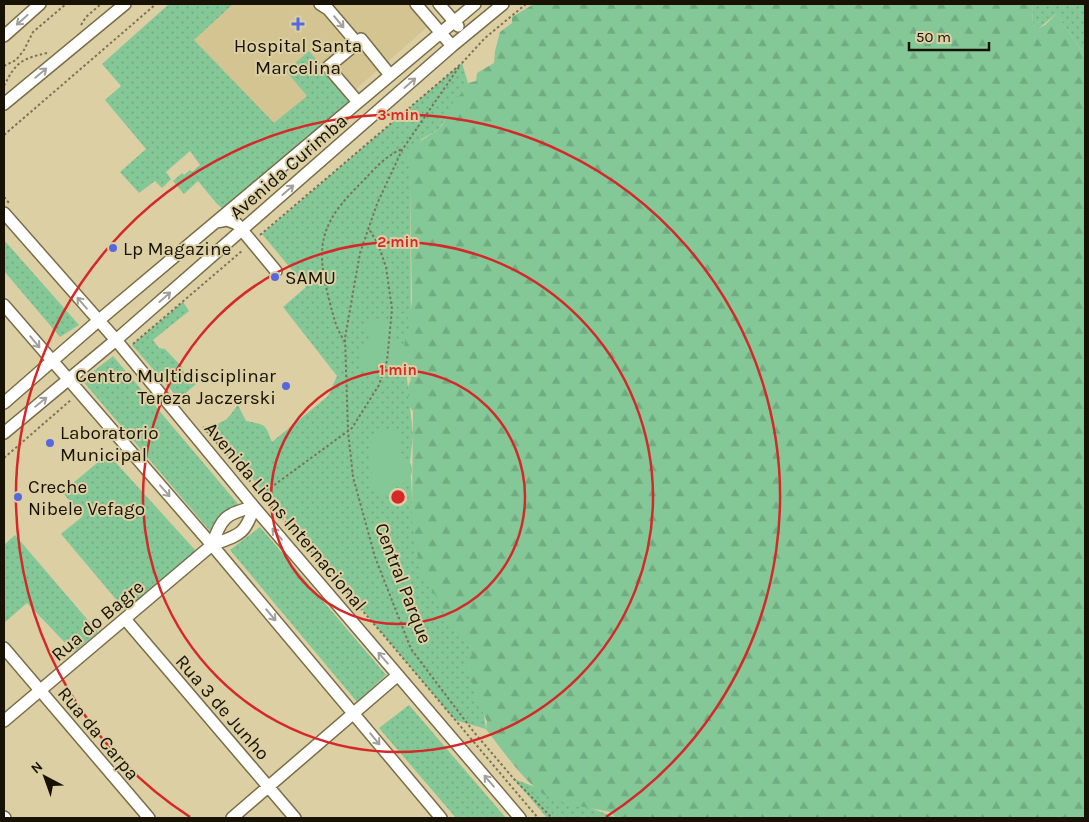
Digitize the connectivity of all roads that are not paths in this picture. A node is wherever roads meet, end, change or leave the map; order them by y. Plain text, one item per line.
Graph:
1 (40, 4) edge
2 (125, 4) edge
3 (320, 4) edge
4 (416, 4) edge
5 (439, 4) edge
6 (475, 4) edge
7 (503, 4) edge
8 (454, 22) junction
9 (441, 33) junction
10 (466, 34) junction
11 (4, 36) edge
12 (357, 43) junction
13 (452, 46) junction
14 (390, 75) junction
15 (358, 102) junction
16 (4, 104) edge
17 (7, 209) edge
18 (262, 212) junction
19 (214, 223) junction
20 (242, 230) junction
21 (254, 240) junction
22 (278, 269) dead end
23 (4, 305) edge
24 (98, 321) junction
25 (116, 340) junction
26 (52, 362) junction
27 (69, 379) junction
28 (4, 403) edge
29 (4, 433) edge
30 (254, 507) junction
31 (212, 545) junction
32 (124, 619) junction
33 (4, 648) edge
34 (398, 675) junction
35 (40, 691) junction
36 (354, 714) junction
37 (4, 722) edge
38 (268, 788) junction
39 (149, 818) edge
40 (232, 818) edge
41 (294, 818) edge
42 (441, 818) edge
43 (520, 818) edge

1 -> 11 street
16 -> 2 street
3 -> 12 street
4 - 9 street
5 - 8 street
6 - 8 street, Avenida Curimba
7 - 10 street, Avenida Curimba
8 - 9 street, Avenida Curimba
8 - 10 street
9 - 13 street
9 - 14 street, Avenida Curimba
10 - 13 street, Avenida Curimba
12 - 14 street
12 - 15 street
18 -> 13 street, Avenida Curimba
14 - 15 street, Avenida Curimba
15 - 19 street, Avenida Curimba
24 -> 17 street, Avenida Lions Internacional
18 - 20 street, Avenida Curimba
18 - 21 street
19 - 20 street
19 - 24 street, Avenida Curimba
20 - 21 street
25 -> 20 street, Avenida Curimba
21 - 22 street
23 -> 26 street
24 - 25 street, Avenida Lions Internacional
24 - 26 street, Avenida Curimba
25 - 27 street, Avenida Curimba
25 - 30 street, Avenida Lions Internacional
26 - 27 street
26 - 28 street, Avenida Curimba
29 -> 27 street, Avenida Curimba
27 -> 31 street
30 - 31 street, Rua do Bagre
30 - 31 street, Rua do Bagre
34 -> 30 street, Avenida Lions Internacional
31 - 32 street, Rua do Bagre
31 -> 36 street
32 - 35 street, Rua do Bagre
32 - 38 street, Rua 3 de Junho
33 - 35 street, Rua da Carpa
34 - 36 street
43 -> 34 street, Avenida Lions Internacional
35 - 37 street, Rua do Bagre
35 - 39 street, Rua da Carpa
36 - 38 street
36 -> 42 street
38 - 40 street
38 - 41 street, Rua 3 de Junho

